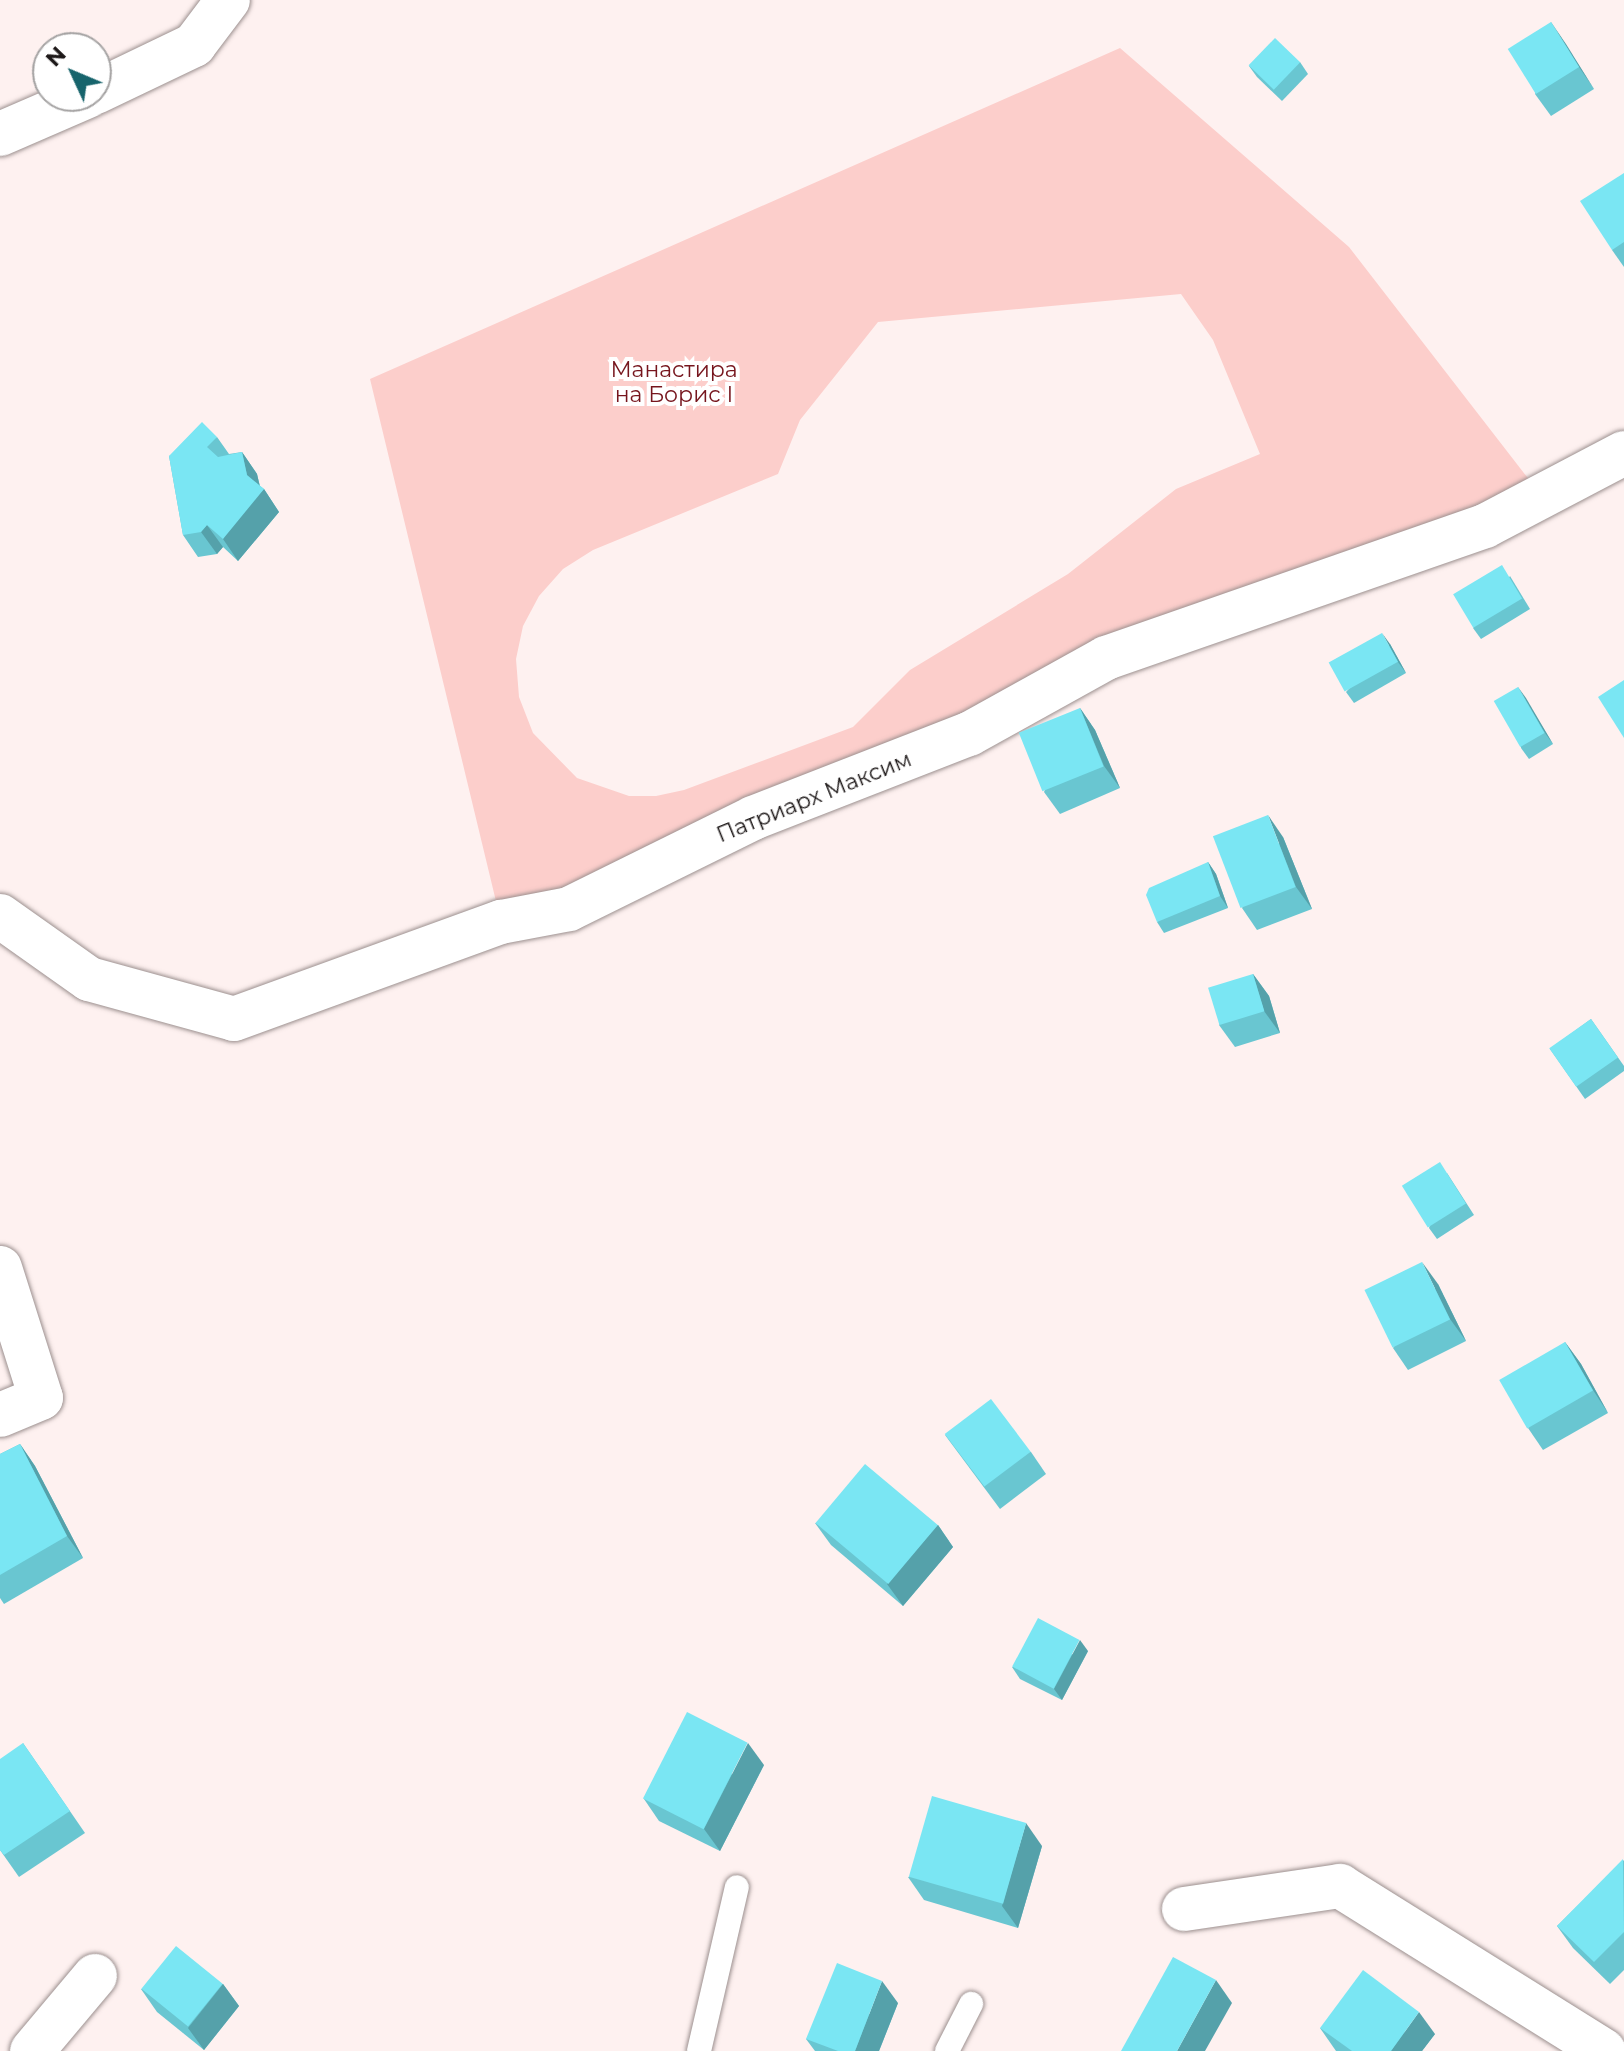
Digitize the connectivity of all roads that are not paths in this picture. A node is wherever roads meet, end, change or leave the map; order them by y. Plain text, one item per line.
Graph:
1 (228, 0) edge
2 (112, 84) edge
3 (51, 112) edge
4 (0, 134) edge
5 (1624, 453) edge
6 (0, 916) edge
7 (0, 1268) edge
8 (0, 1415) edge
9 (737, 1887) dead end
10 (1184, 1909) dead end
11 (95, 1976) dead end
12 (971, 2004) dead end
13 (32, 2051) edge
14 (699, 2051) edge
15 (947, 2051) edge
16 (1604, 2051) edge

1 - 2 street
3 - 4 street
5 - 6 street, Патриарх Максим
7 - 8 street
9 - 14 lane
10 - 16 street
11 - 13 street
12 - 15 lane

